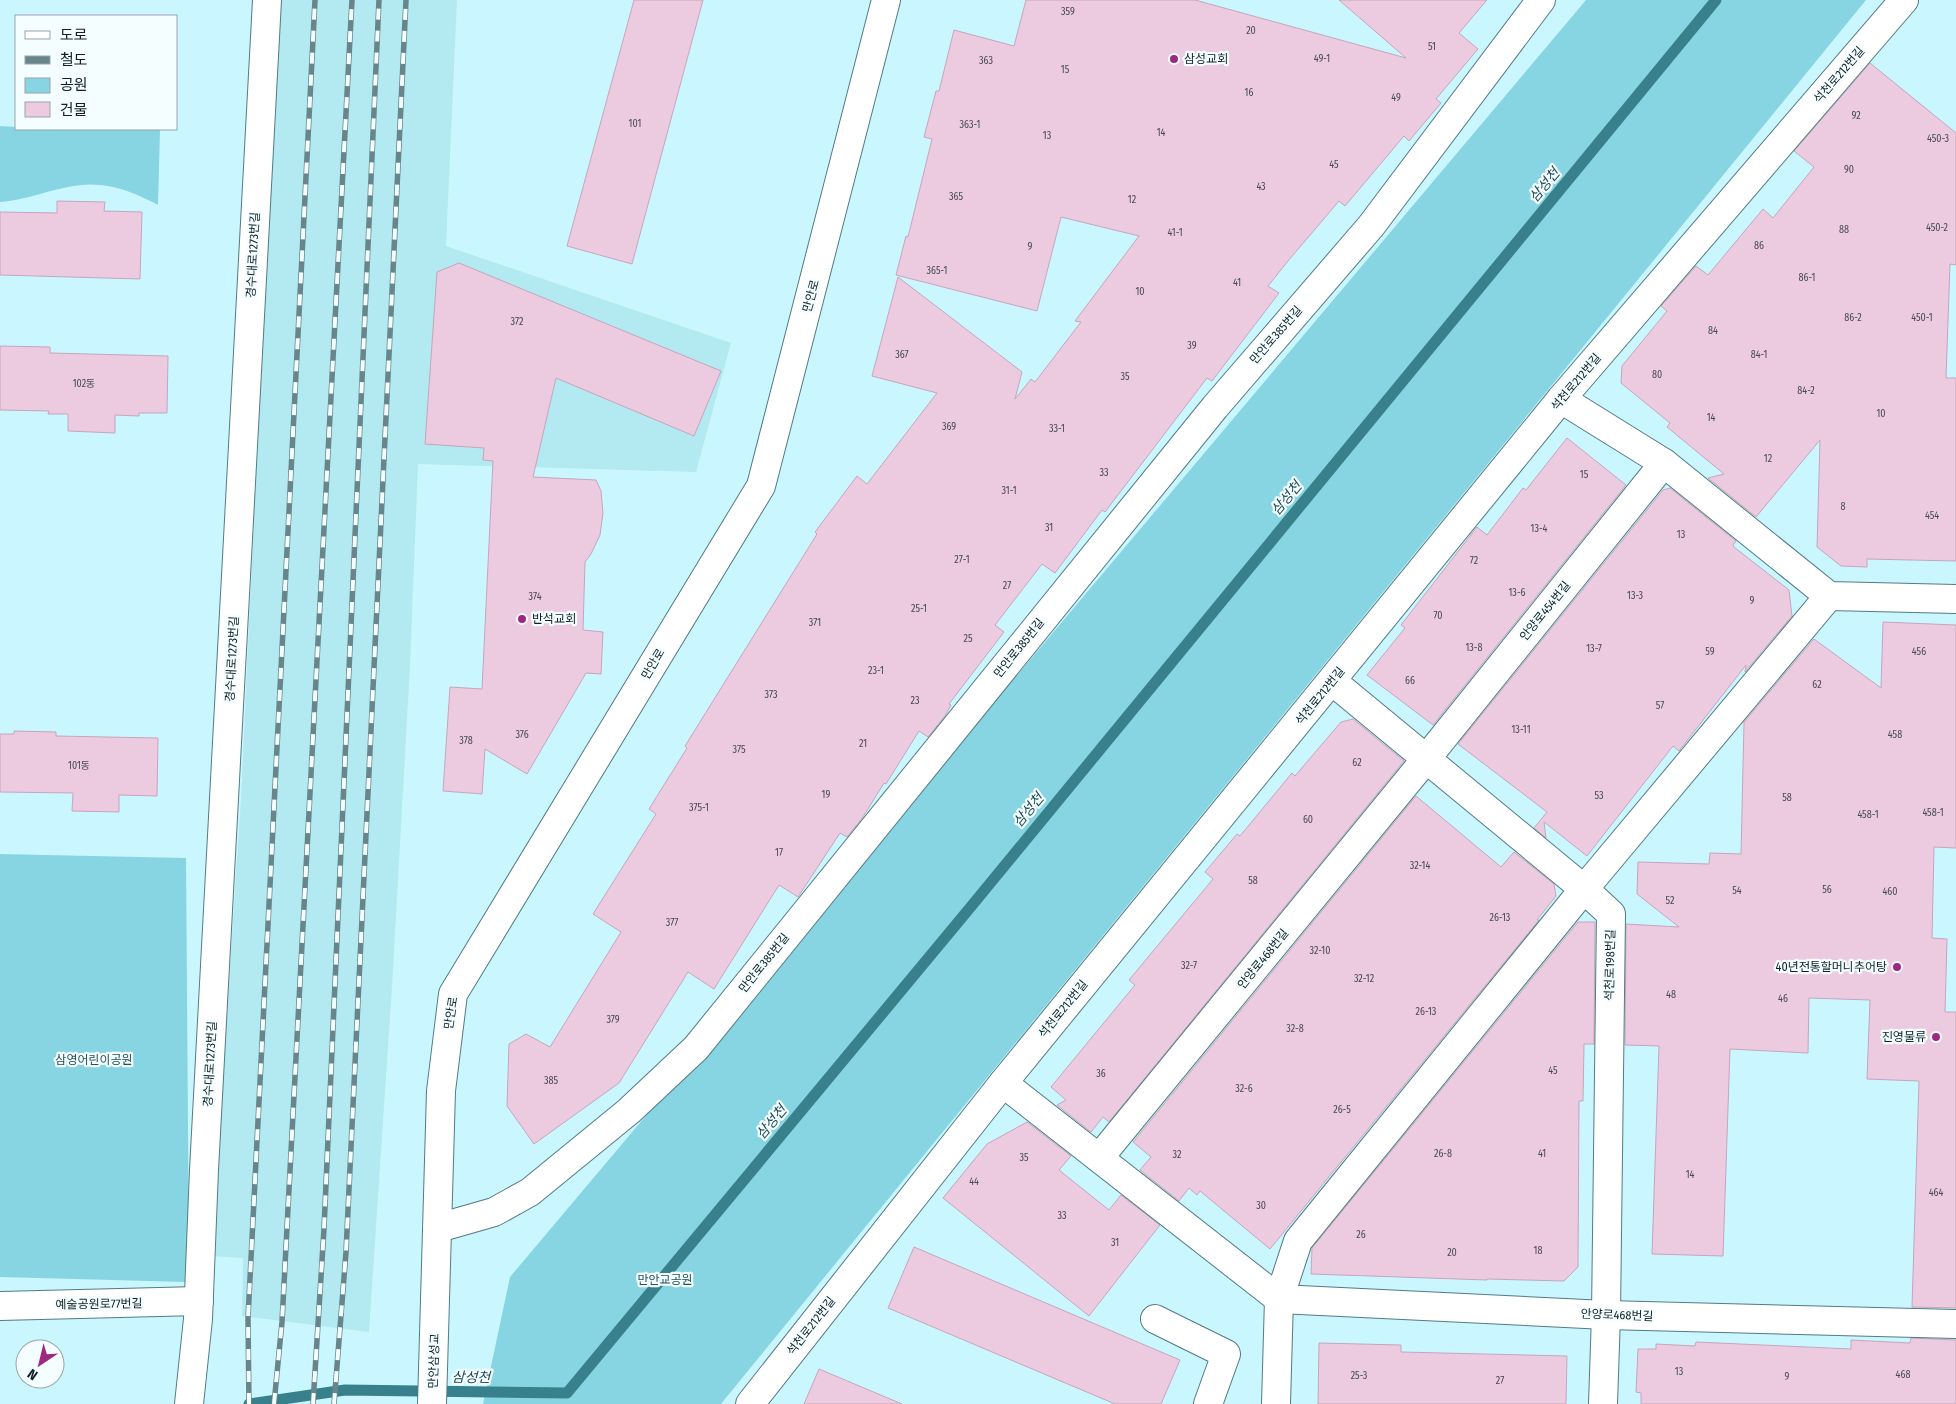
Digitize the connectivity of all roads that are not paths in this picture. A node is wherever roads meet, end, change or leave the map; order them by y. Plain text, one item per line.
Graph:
1 (267, 0) edge
2 (886, 0) edge
3 (1541, 0) edge
4 (1904, 0) edge
5 (1561, 399) junction
6 (1664, 463) junction
7 (1829, 596) junction
8 (1956, 599) edge
9 (1332, 681) junction
10 (1426, 759) junction
11 (1584, 890) junction
12 (1002, 1083) junction
13 (1099, 1158) junction
14 (438, 1228) junction
15 (1278, 1299) junction
16 (0, 1306) edge
17 (198, 1310) junction
18 (1606, 1315) junction
19 (435, 1318) joint
20 (1155, 1320) dead end
21 (1956, 1324) edge
22 (189, 1404) edge
23 (432, 1404) edge
24 (750, 1404) edge
25 (1208, 1404) edge
26 (1276, 1404) edge
27 (1603, 1404) edge

1 - 17 street, 경수대로1273번길
2 - 14 street, 만안로
3 - 14 street, 만안로385번길
4 - 5 street, 석천로212번길
5 - 6 street
5 - 9 street, 석천로212번길
6 - 7 street
6 - 10 street, 안양로454번길
7 - 8 street
7 - 11 street
9 - 10 street, 석천로198번길
9 - 12 street, 석천로212번길
10 - 11 street, 석천로198번길
10 - 13 street, 안양로468번길
11 - 15 street
11 - 18 street, 석천로198번길
12 - 13 street
12 - 24 street, 석천로212번길
13 - 15 street
14 - 19 street, 만안로
15 - 18 street, 안양로468번길
15 - 26 street
16 - 17 street, 예술공원로77번길
17 - 22 street, 경수대로1273번길
18 - 21 street, 안양로468번길
18 - 27 street, 석천로198번길
19 - 23 street, 만안삼성교
20 - 25 street

